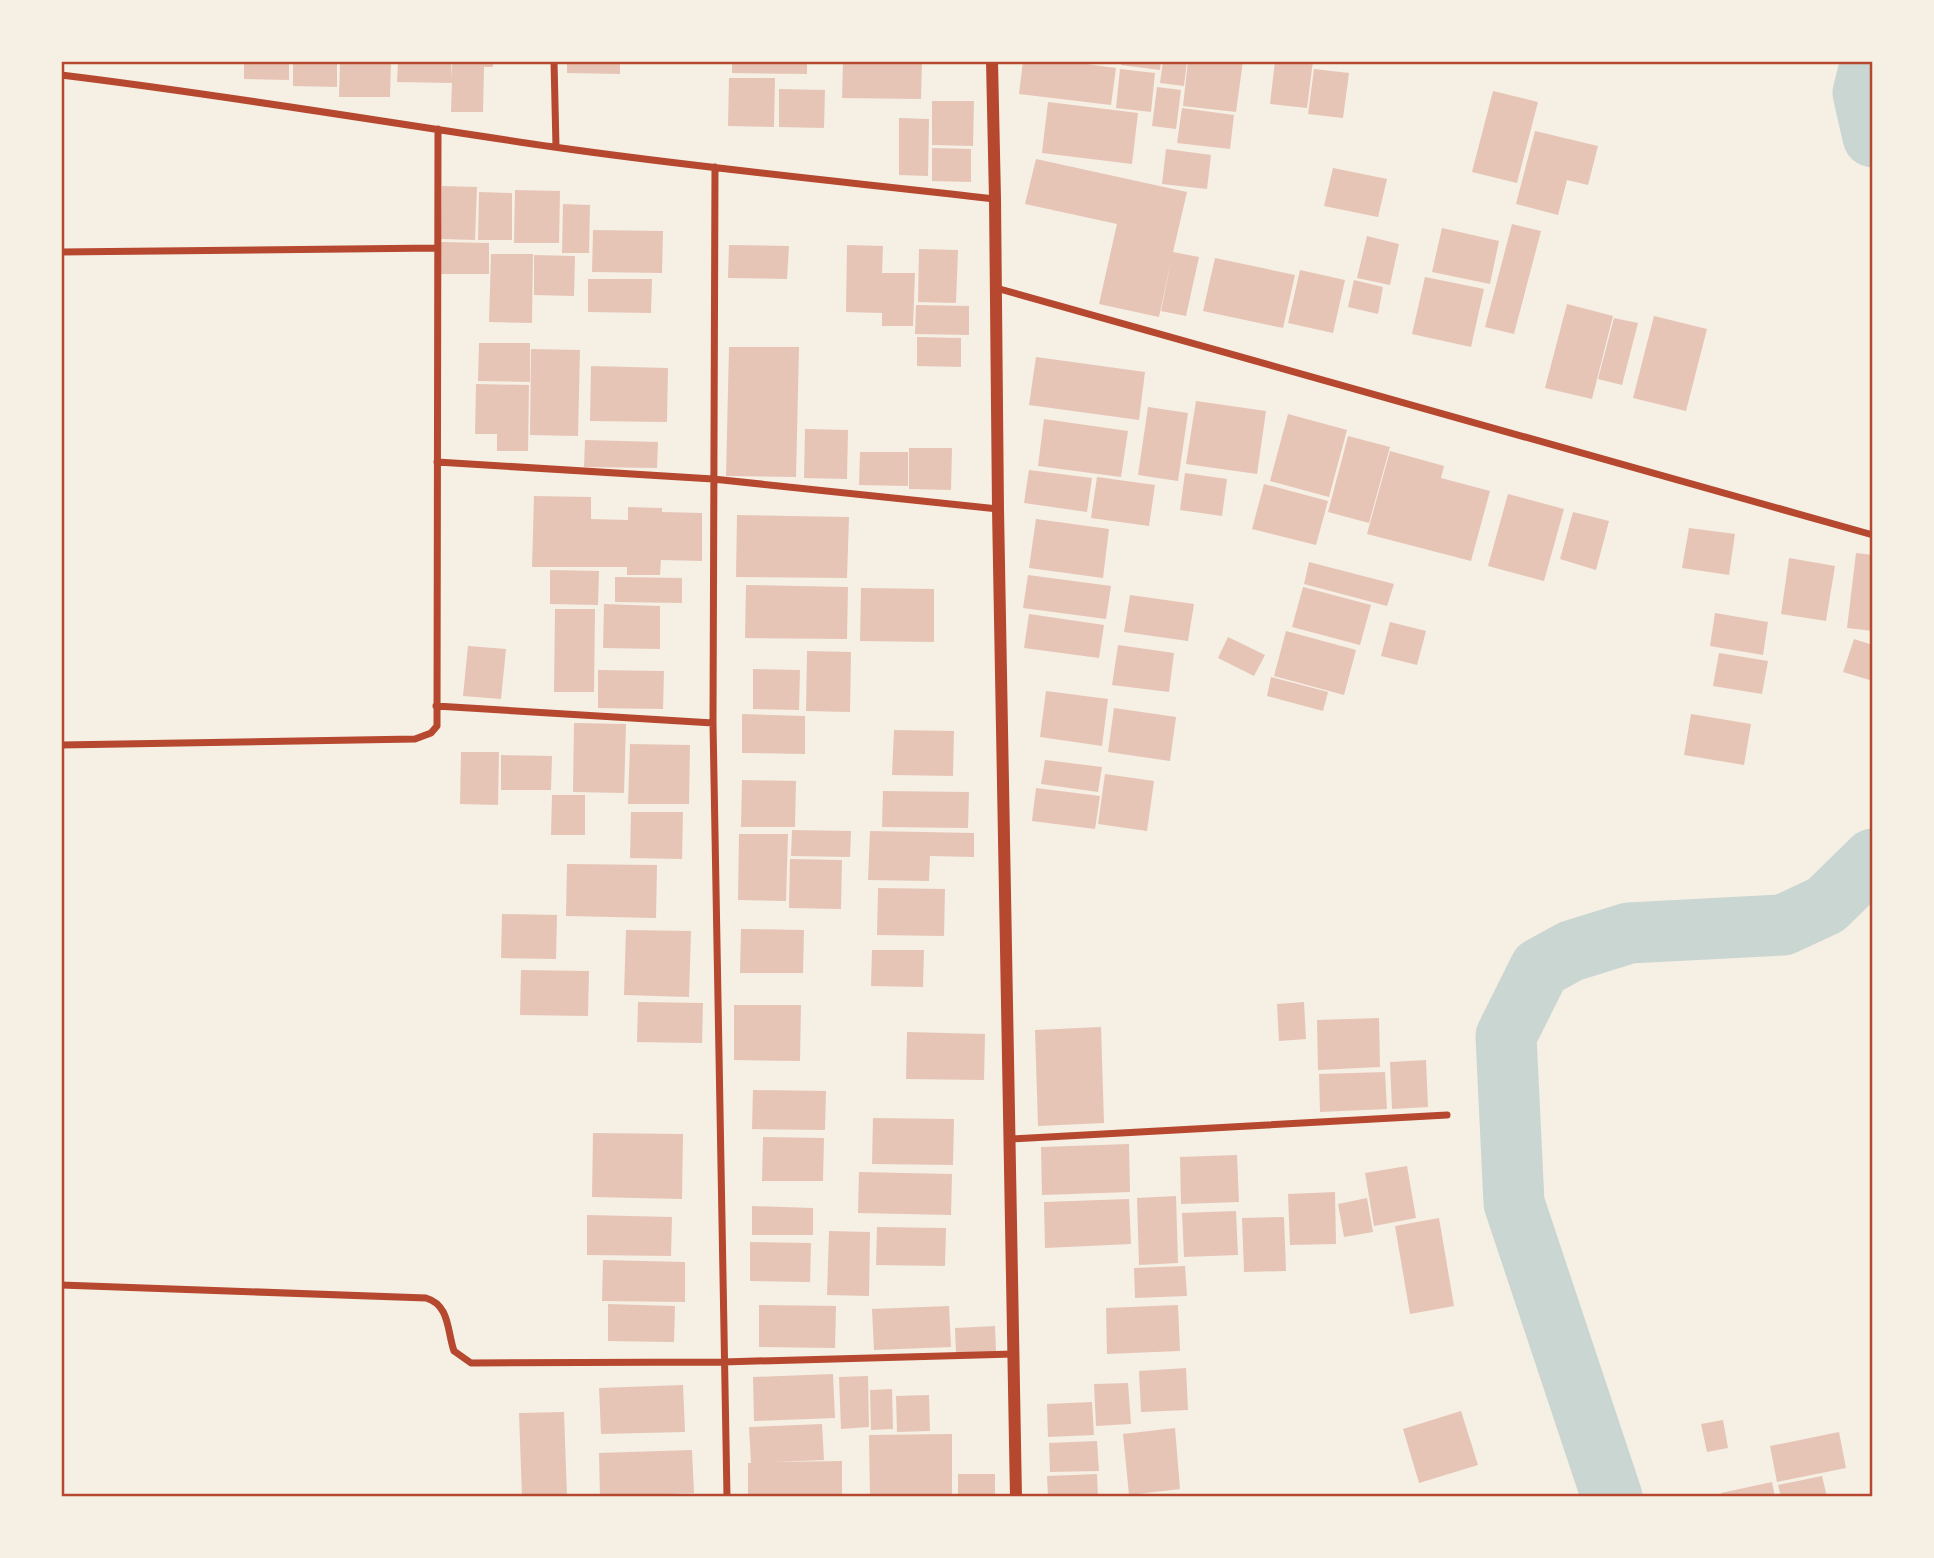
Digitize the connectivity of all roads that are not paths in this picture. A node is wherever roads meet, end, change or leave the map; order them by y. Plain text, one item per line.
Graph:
1 (554, 61) edge
2 (992, 61) edge
3 (61, 75) edge
4 (438, 129) junction
5 (556, 147) junction
6 (715, 167) junction
7 (995, 199) junction
8 (437, 248) junction
9 (61, 252) edge
10 (996, 288) junction
11 (437, 462) junction
12 (713, 478) junction
13 (998, 509) junction
14 (1873, 535) edge
15 (436, 706) junction
16 (713, 723) junction
17 (61, 746) edge
18 (1447, 1115) dead end
19 (1011, 1139) junction
20 (61, 1285) edge
21 (1014, 1354) junction
22 (723, 1362) junction
23 (727, 1497) edge
24 (1016, 1497) edge

1 - 5 street
2 - 7 street
3 - 4 street
4 - 5 street
4 - 8 street
5 - 6 street
6 - 7 street
6 - 12 street
7 - 10 street
8 - 9 street
8 - 11 street
10 - 13 street
10 - 14 street
11 - 12 street
11 - 15 street
12 - 13 street
12 - 16 street
13 - 19 street
15 - 16 street
15 - 17 street
16 - 22 street
18 - 19 street
19 - 21 street
20 - 22 street
21 - 22 street
21 - 24 street
22 - 23 street

